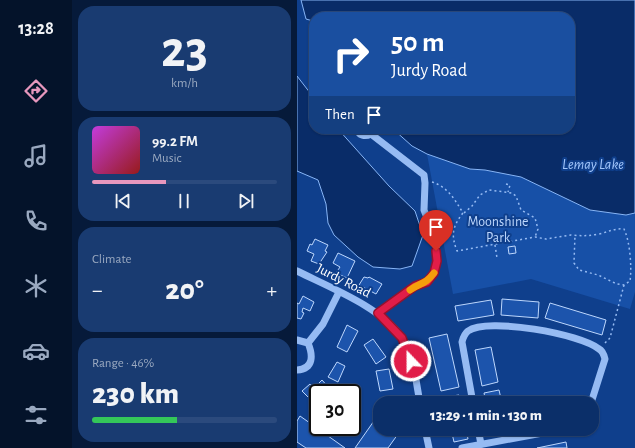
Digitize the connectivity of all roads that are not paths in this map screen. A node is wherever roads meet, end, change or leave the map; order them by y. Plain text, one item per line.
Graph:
1 (375, 134) edge
2 (297, 271) edge
3 (339, 292) junction
4 (378, 313) junction
5 (297, 340) edge
6 (308, 343) junction
7 (297, 370) edge
8 (418, 396) edge
9 (472, 396) edge
10 (593, 396) edge
11 (426, 436) edge
12 (479, 436) edge
13 (525, 436) edge
14 (481, 444) junction
15 (429, 448) edge
16 (462, 448) edge

1 - 4 street, Jurdy Road
2 - 3 street, Jurdy Road
3 - 4 street, Jurdy Road
3 - 6 street
4 - 8 street, Jurdy Road
5 - 6 street
6 - 7 street
9 - 10 street
11 - 15 street
12 - 14 street
13 - 14 street
14 - 16 street

